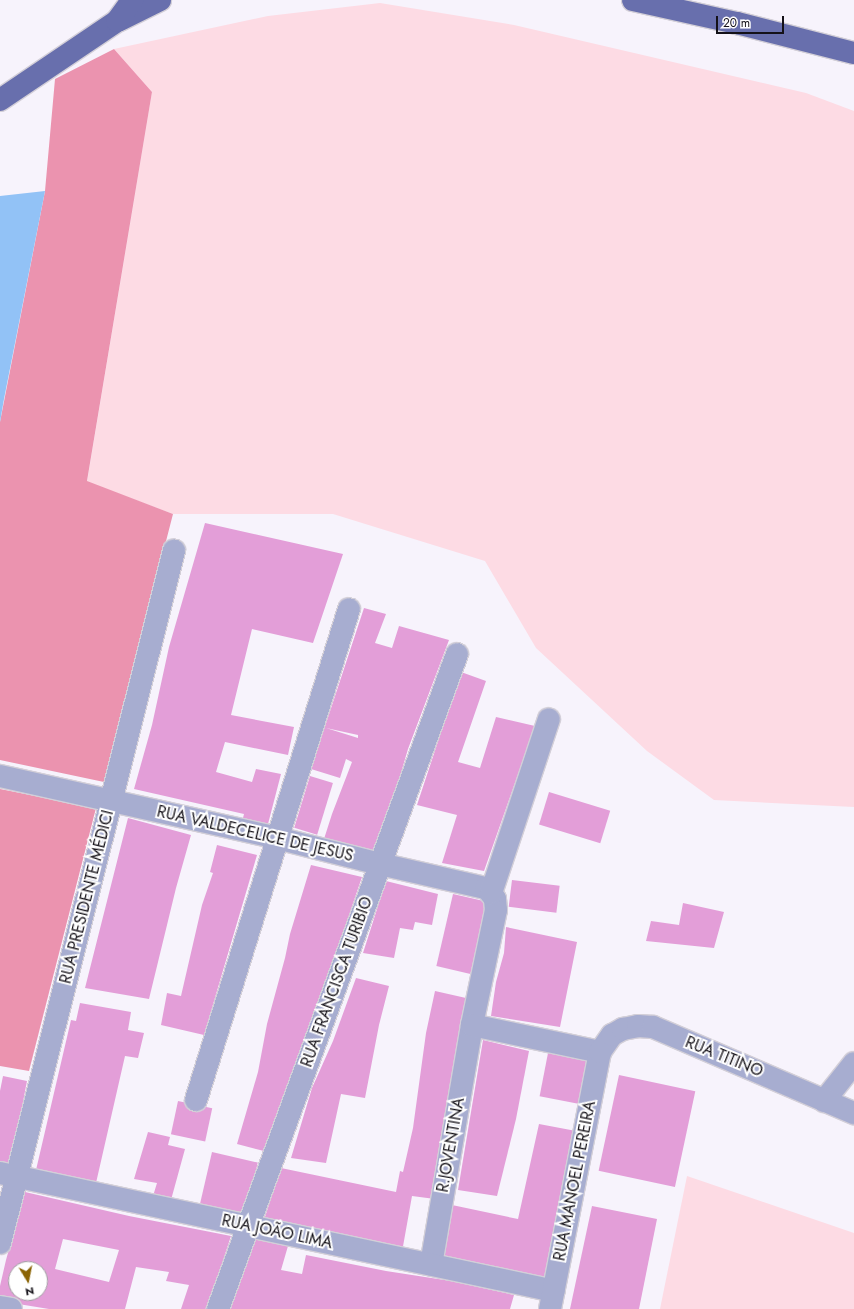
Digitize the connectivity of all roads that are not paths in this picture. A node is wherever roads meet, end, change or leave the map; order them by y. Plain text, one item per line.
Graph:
1 (132, 0) edge
2 (160, 0) edge
3 (633, 0) edge
4 (117, 21) junction
5 (854, 53) edge
6 (0, 100) edge
7 (174, 551) dead end
8 (349, 609) dead end
9 (457, 654) dead end
10 (549, 719) dead end
11 (0, 776) edge
12 (111, 801) junction
13 (278, 838) junction
14 (380, 864) junction
15 (494, 901) junction
16 (472, 1025) junction
17 (600, 1052) junction
18 (854, 1063) edge
19 (196, 1100) dead end
20 (824, 1101) junction
21 (854, 1112) edge
22 (8, 1175) edge
23 (248, 1226) junction
24 (0, 1243) edge
25 (431, 1265) junction
26 (552, 1300) edge
27 (0, 1307) edge
28 (11, 1309) edge
29 (218, 1309) edge

1 - 4 main road
2 - 4 main road
3 - 5 main road
4 - 6 main road
7 - 12 street, RUA PRESIDENTE MÉDICI
8 - 13 street
9 - 14 street, RUA FRANCISCA TURIBIO
10 - 15 street, R.JOVENTINA
11 - 12 street, RUA VALDECELICE DE JESUS
12 - 13 street, RUA VALDECELICE DE JESUS
12 - 22 street, RUA PRESIDENTE MÉDICI
13 - 14 street, RUA VALDECELICE DE JESUS
13 - 19 street
14 - 15 street, RUA VALDECELICE DE JESUS
14 - 23 street, RUA FRANCISCA TURIBIO
15 - 16 street, R.JOVENTINA
16 - 17 street
16 - 25 street, R.JOVENTINA
17 - 20 street, RUA TITINO
17 - 26 street, RUA MANOEL PEREIRA
18 - 20 street
20 - 21 street, RUA TITINO
22 - 23 street, RUA JOÃO LIMA
22 - 24 street, RUA PRESIDENTE MÉDICI
23 - 25 street, RUA JOÃO LIMA
23 - 29 street, RUA FRANCISCA TURIBIO
25 - 26 street, RUA JOÃO LIMA
27 - 28 street

